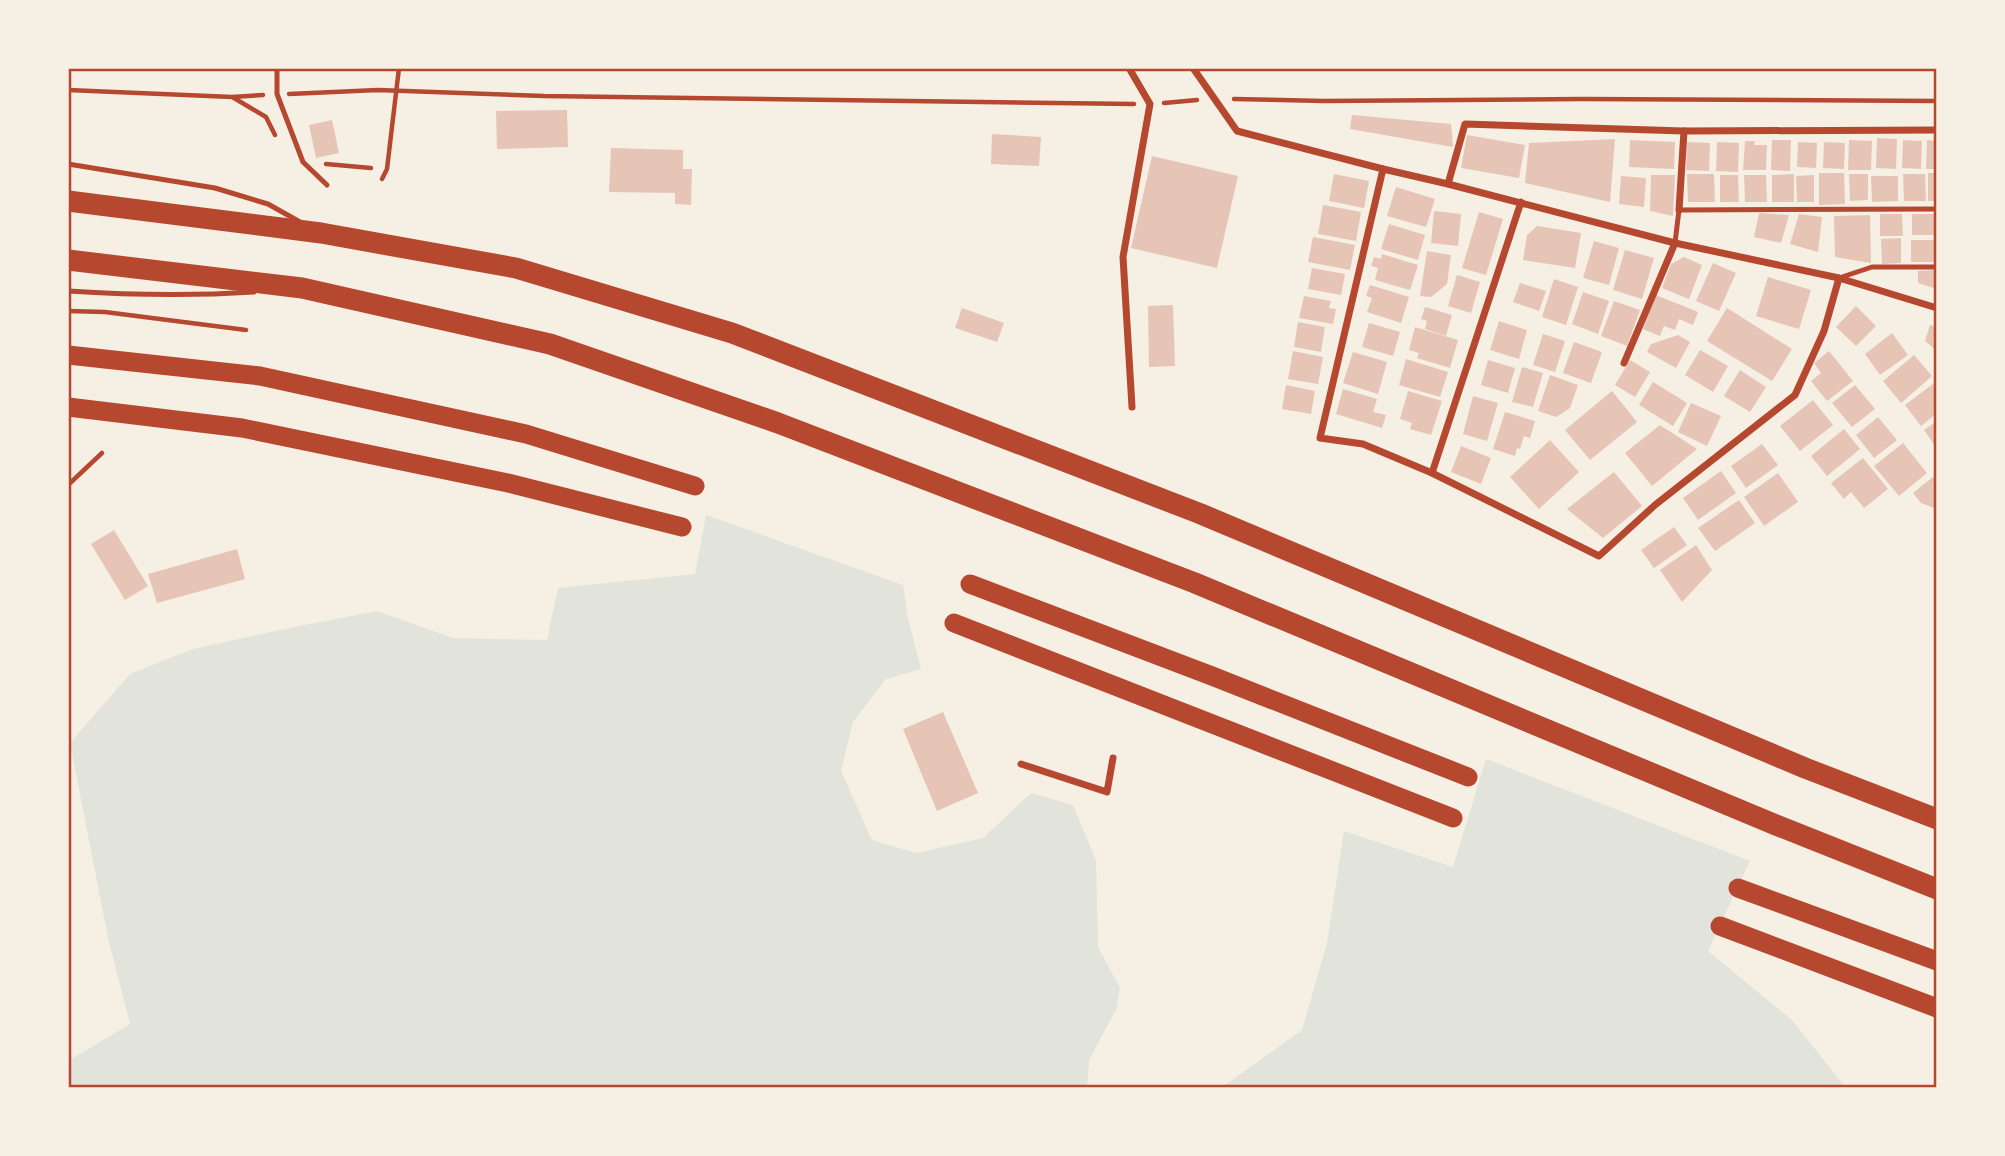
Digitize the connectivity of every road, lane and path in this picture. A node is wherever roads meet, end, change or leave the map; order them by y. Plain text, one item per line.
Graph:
1 (277, 68) edge
2 (399, 68) edge
3 (1129, 68) edge
4 (1193, 68) edge
5 (68, 90) edge
6 (396, 90) junction
7 (277, 94) junction
8 (1215, 99) junction
9 (1937, 101) edge
10 (1150, 104) junction
11 (1937, 130) edge
12 (1684, 131) junction
13 (68, 164) edge
14 (345, 166) dead end
15 (370, 167) dead end
16 (1383, 169) junction
17 (382, 179) dead end
18 (1448, 184) junction
19 (327, 185) dead end
20 (68, 201) edge
21 (1521, 202) junction
22 (1937, 209) edge
23 (1679, 211) junction
24 (321, 233) junction
25 (1675, 243) junction
26 (68, 260) edge
27 (1937, 267) edge
28 (1839, 278) junction
29 (302, 288) junction
30 (68, 291) edge
31 (1937, 308) edge
32 (68, 310) edge
33 (246, 330) dead end
34 (68, 355) edge
35 (1623, 363) dead end
36 (68, 407) edge
37 (1132, 407) dead end
38 (102, 453) dead end
39 (1432, 473) junction
40 (68, 485) edge
41 (695, 486) dead end
42 (682, 527) dead end
43 (970, 583) dead end
44 (954, 623) dead end
45 (1113, 758) dead end
46 (1021, 764) dead end
47 (1468, 777) dead end
48 (1453, 818) dead end
49 (1937, 819) edge
50 (1738, 888) dead end
51 (1937, 889) edge
52 (1720, 926) dead end
53 (1937, 961) edge
54 (1937, 1008) edge

1 - 7 lane
2 - 6 path
3 - 10 street
4 - 8 street
5 - 7 path
6 - 7 path
6 - 10 path
6 - 17 path
7 - 19 lane
8 - 9 path
8 - 10 path
8 - 16 street
10 - 37 street
11 - 12 street
12 - 18 street
12 - 23 street
13 - 24 lane
14 - 15 path
16 - 18 street
16 - 39 street
18 - 21 street
20 - 24 highway
21 - 25 street
21 - 39 street
22 - 23 lane
23 - 25 lane
24 - 49 highway
25 - 28 street
25 - 35 street
26 - 29 highway
27 - 28 lane
28 - 31 street
28 - 39 street
29 - 30 lane
29 - 51 highway
32 - 33 path
34 - 41 highway
36 - 42 highway
38 - 40 path
43 - 47 highway
44 - 48 highway
45 - 46 street
50 - 53 highway
52 - 54 highway

